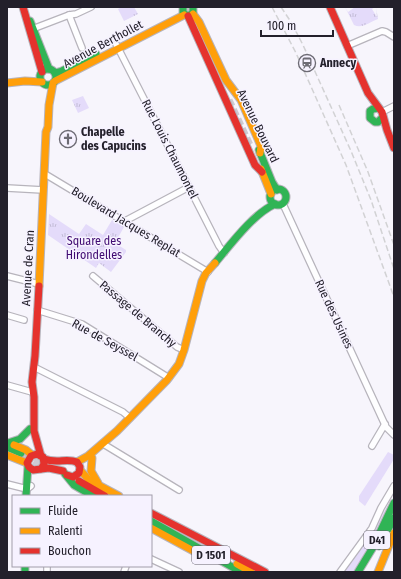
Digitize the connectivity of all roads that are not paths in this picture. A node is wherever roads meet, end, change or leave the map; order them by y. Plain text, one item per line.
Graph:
1 (91, 7) edge
2 (330, 7) edge
3 (24, 9) edge
4 (187, 12) edge
5 (69, 15) junction
6 (35, 28) dead end
7 (394, 37) edge
8 (117, 46) junction
9 (347, 46) junction
10 (82, 48) tunnel mouth
11 (47, 72) junction
12 (218, 72) tunnel mouth
13 (25, 81) junction
14 (7, 82) edge
15 (54, 82) junction
16 (43, 83) junction
17 (50, 105) junction
18 (394, 106) edge
19 (378, 114) junction
20 (250, 145) tunnel mouth
21 (394, 148) edge
22 (260, 153) junction
23 (262, 172) junction
24 (44, 174) junction
25 (190, 187) junction
26 (7, 188) edge
27 (44, 190) junction
28 (273, 194) junction
29 (275, 204) junction
30 (283, 204) junction
31 (253, 220) junction
32 (124, 221) junction
33 (224, 253) junction
34 (208, 272) junction
35 (7, 276) edge
36 (93, 276) dead end
37 (39, 284) junction
38 (37, 310) junction
39 (7, 315) edge
40 (24, 320) dead end
41 (184, 350) junction
42 (34, 367) junction
43 (169, 378) junction
44 (7, 385) edge
45 (29, 391) junction
46 (130, 418) junction
47 (385, 424) junction
48 (30, 429) junction
49 (117, 431) junction
50 (394, 435) edge
51 (7, 444) edge
52 (105, 446) junction
53 (372, 446) dead end
54 (21, 453) tunnel mouth
55 (7, 455) edge
56 (38, 456) junction
57 (92, 458) junction
58 (66, 462) junction
59 (28, 464) junction
60 (79, 466) junction
61 (39, 470) junction
62 (65, 473) junction
63 (79, 481) dead end
64 (7, 484) edge
65 (102, 486) junction
66 (394, 486) edge
67 (28, 490) edge
68 (180, 490) dead end
69 (91, 495) edge
70 (103, 495) edge
71 (117, 495) edge
72 (393, 504) edge
73 (152, 515) edge
74 (152, 515) edge
75 (394, 518) edge
76 (152, 522) edge
77 (152, 529) edge
78 (394, 533) edge
79 (181, 537) junction
80 (206, 547) junction
81 (152, 559) edge
82 (179, 572) edge
83 (232, 572) edge
84 (241, 572) edge
85 (251, 572) edge
86 (265, 572) edge
87 (340, 572) edge
88 (358, 572) edge
89 (365, 572) edge
90 (378, 572) edge

1 - 5 street
2 - 9 main road
3 - 11 main road
4 - 8 main road, Avenue Berthollet
4 - 22 main road
4 - 23 main road
5 - 6 street
5 - 10 street
7 - 9 street
8 - 11 main road, Avenue Berthollet
8 - 15 main road, Avenue Berthollet
8 - 25 street, Rue Louis Chaumontel
9 - 19 main road
11 - 13 main road, Avenue Berthollet
11 - 15 main road, Avenue de Cran
11 - 16 main road, Avenue de Cran
12 - 22 main road, Avenue Bouvard
13 - 14 main road
13 - 16 main road
15 - 16 main road
15 - 17 main road, Avenue de Cran
16 - 17 main road, Avenue de Cran
17 - 24 main road, Avenue de Cran
18 - 19 street
19 - 21 main road
20 - 23 main road, Avenue Bouvard
22 - 28 main road, Avenue Bouvard
23 - 28 main road, Avenue Bouvard
24 - 27 main road, Avenue de Cran
24 - 32 street, Boulevard Jacques Replat
25 - 32 street
25 - 33 street, Rue Louis Chaumontel
26 - 27 street
27 - 37 main road, Avenue de Cran
28 - 29 main road
28 - 30 main road
28 - 31 main road
29 - 30 main road
29 - 31 main road
30 - 47 street, Rue des Usines
31 - 33 main road
32 - 34 street, Boulevard Jacques Replat
33 - 34 main road
34 - 41 main road
35 - 37 street
36 - 41 street, Passage de Branchy
37 - 38 main road, Avenue de Cran
38 - 42 main road, Avenue de Cran
38 - 43 street, Rue de Seyssel
39 - 40 street
41 - 43 main road
42 - 45 main road, Avenue de Cran
42 - 46 street
43 - 46 main road
44 - 45 street
45 - 48 main road, Avenue de Cran
45 - 56 main road, Avenue de Cran
46 - 49 main road
47 - 50 street, Rue des Usines
47 - 53 street
48 - 51 main road
48 - 56 main road, Avenue de Cran
49 - 52 main road
49 - 60 main road
51 - 54 main road
51 - 56 main road
52 - 57 main road
52 - 68 street
55 - 59 main road
56 - 58 main road
56 - 59 main road
56 - 61 main road
57 - 60 main road
57 - 65 main road
58 - 60 main road
58 - 62 main road
59 - 61 main road
59 - 67 main road
60 - 62 main road
60 - 65 main road
61 - 62 main road
61 - 67 main road
62 - 69 main road
63 - 70 main road
64 - 67 street
65 - 71 main road
66 - 87 street
72 - 88 main road, D41
73 - 80 main road
74 - 86 main road
75 - 89 main road
76 - 79 main road, D 1501
77 - 83 main road
78 - 90 main road
79 - 80 main road, D 1501
79 - 84 main road, D 1501
80 - 85 main road, D 1501
81 - 82 street

